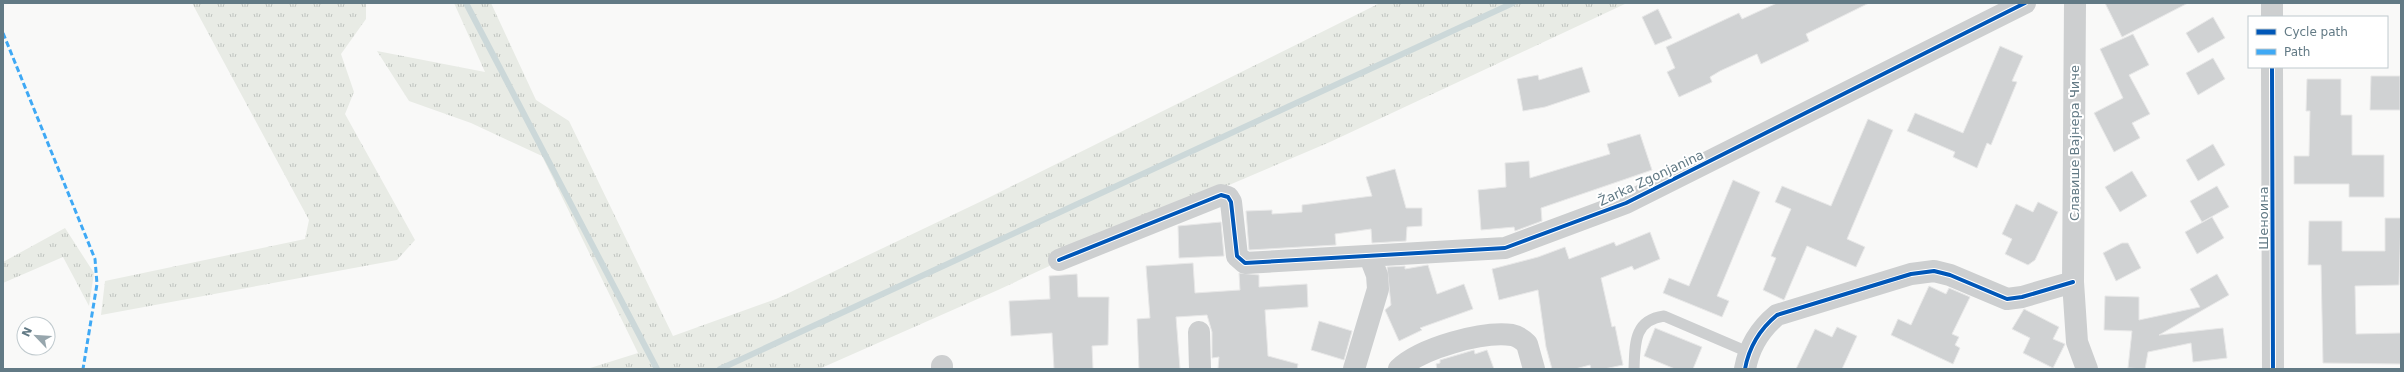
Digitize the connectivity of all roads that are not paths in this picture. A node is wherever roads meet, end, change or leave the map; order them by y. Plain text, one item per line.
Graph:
1 (2025, 3) edge
2 (2075, 3) edge
3 (2272, 3) edge
4 (2272, 16) edge
5 (2272, 68) edge
6 (1370, 257) junction
7 (1059, 260) dead end
8 (2073, 282) junction
9 (1199, 332) dead end
10 (1746, 360) edge
11 (1200, 369) edge
12 (1354, 369) edge
13 (1399, 369) edge
14 (1534, 369) edge
15 (1634, 369) edge
16 (2087, 369) edge
17 (2273, 369) edge

1 - 6 street, Žarka Zgonjanina
2 - 8 street, Славише Вајнера Чиче
3 - 4 street
5 - 17 street, Шеноина
6 - 7 street, Žarka Zgonjanina
6 - 12 street
8 - 10 street
8 - 16 street, Славише Вајнера Чиче
9 - 11 street
10 - 15 lane
13 - 14 street

